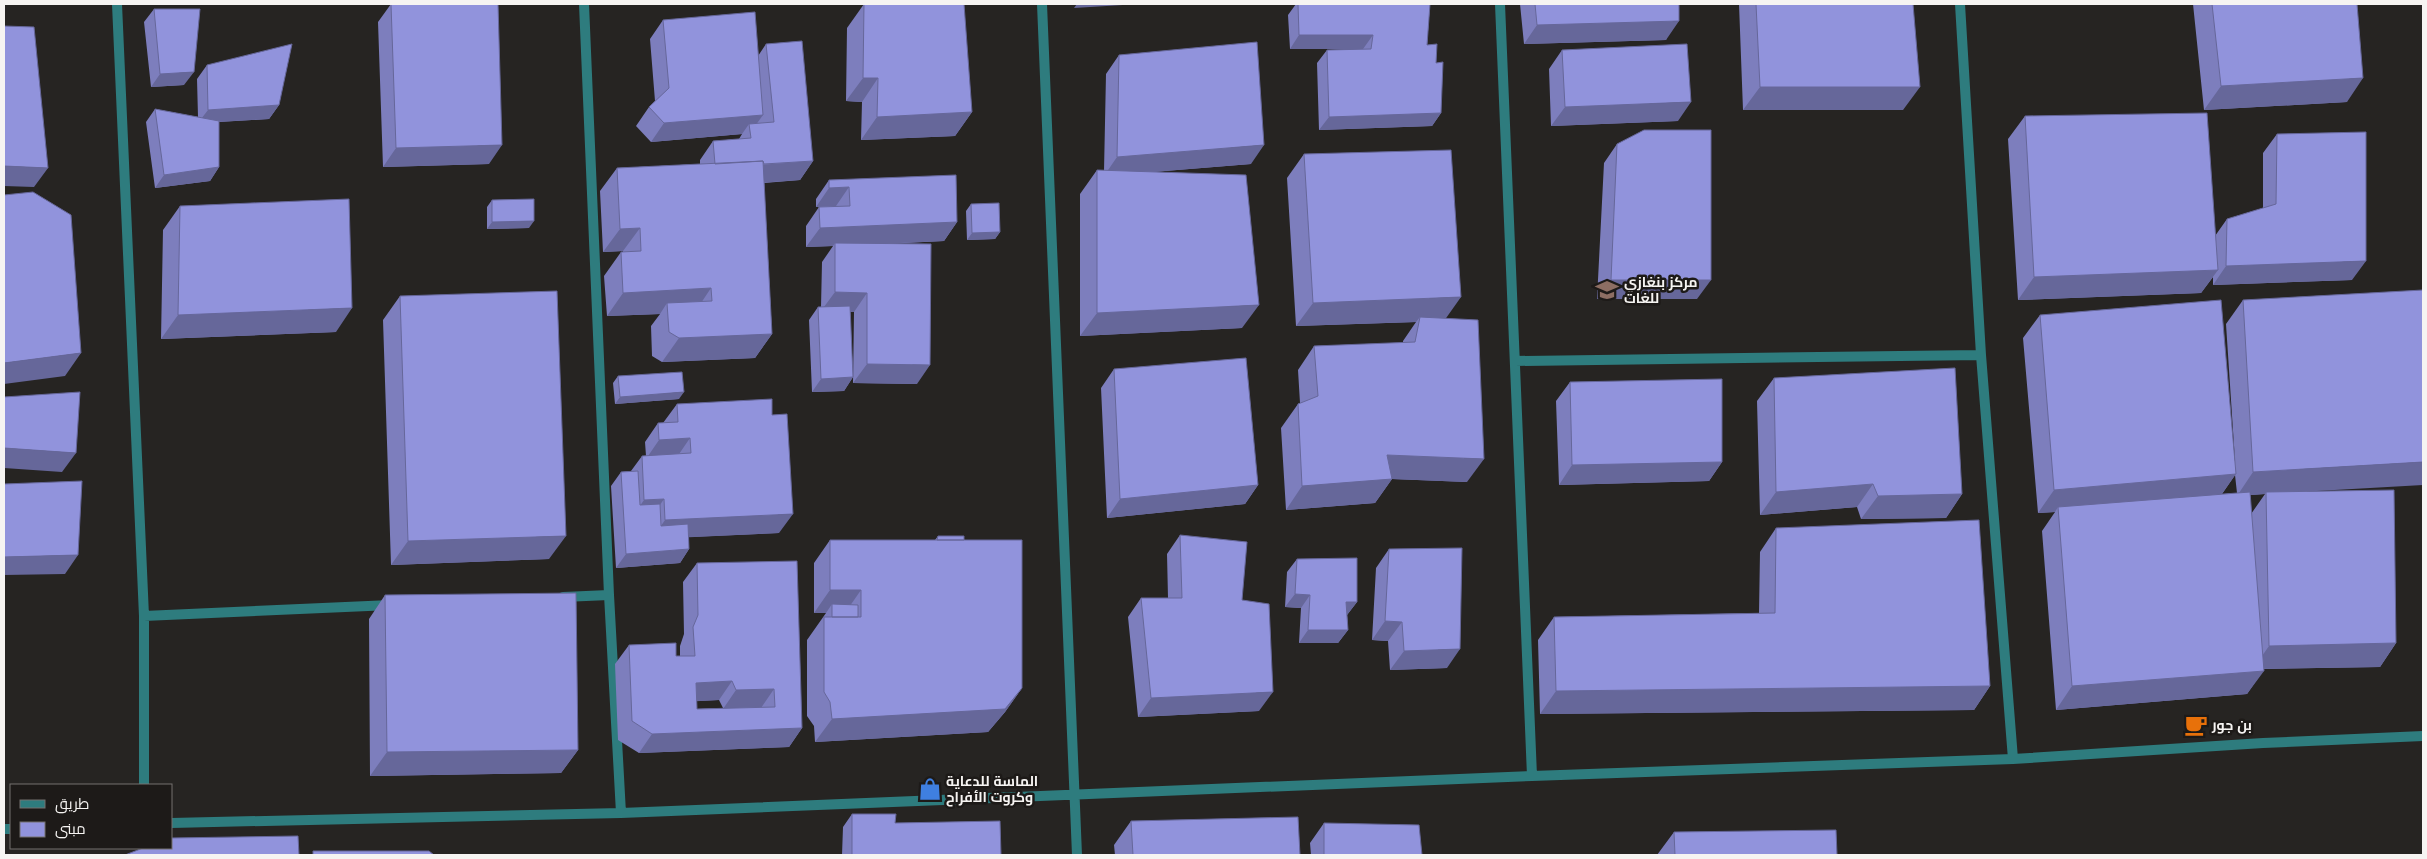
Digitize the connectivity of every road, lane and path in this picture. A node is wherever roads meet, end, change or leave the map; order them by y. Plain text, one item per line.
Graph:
1 (117, 4) edge
2 (584, 4) edge
3 (1042, 4) edge
4 (1500, 4) edge
5 (1960, 4) edge
6 (1980, 354) junction
7 (1515, 360) junction
8 (609, 595) junction
9 (550, 598) edge
10 (401, 604) edge
11 (144, 616) junction
12 (2423, 736) edge
13 (2013, 759) junction
14 (1532, 776) junction
15 (144, 784) edge
16 (1074, 794) junction
17 (621, 813) junction
18 (172, 823) edge
19 (1077, 855) edge

1 - 11 street
2 - 8 street
3 - 16 street
4 - 7 street
5 - 6 street
6 - 7 street
6 - 13 street
7 - 14 street
8 - 9 street
8 - 17 street
10 - 11 street
11 - 15 street
12 - 13 street
13 - 14 street
14 - 16 street
16 - 17 street
16 - 19 street
17 - 18 street

